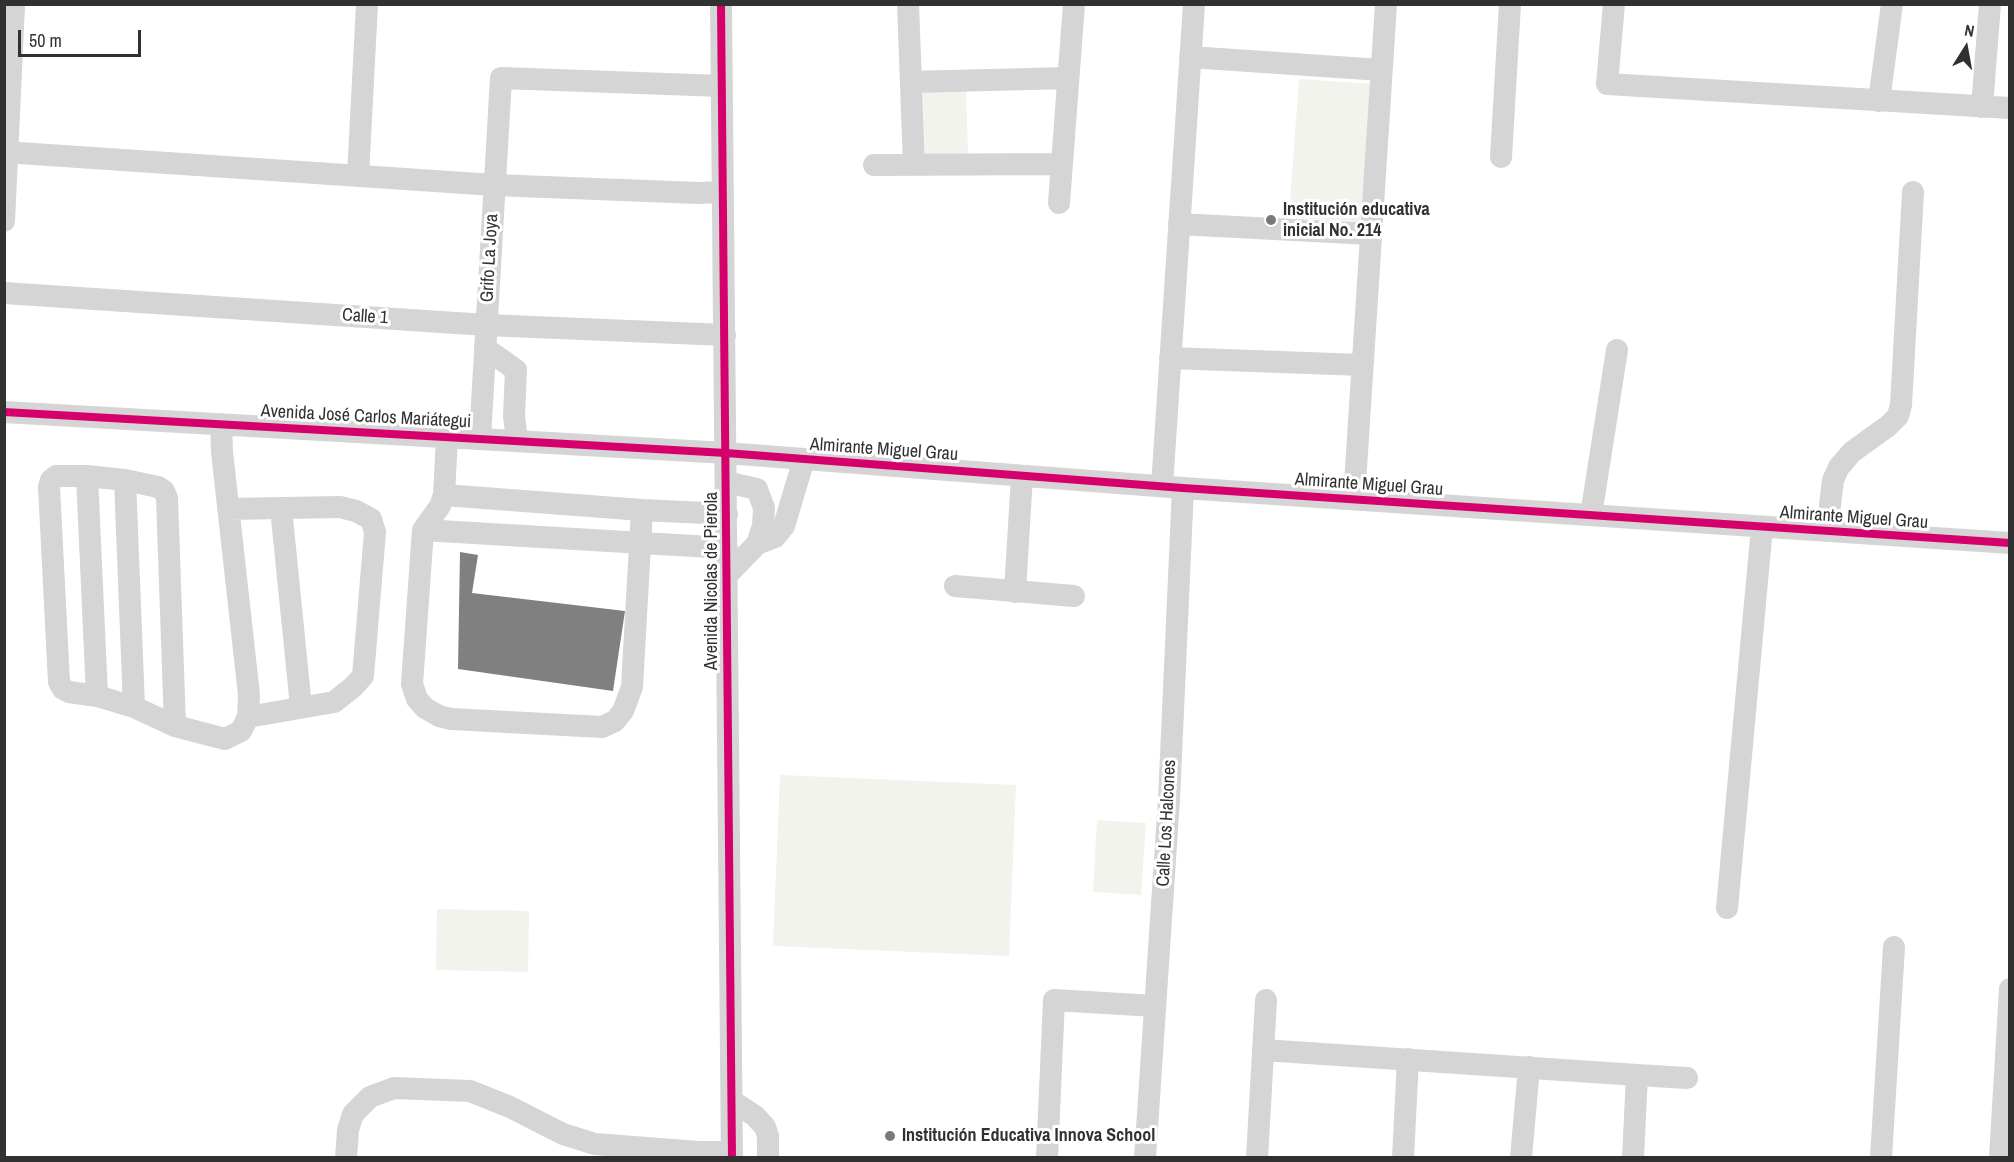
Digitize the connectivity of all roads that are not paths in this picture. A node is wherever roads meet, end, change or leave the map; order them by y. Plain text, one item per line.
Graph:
1 (367, 4) edge
2 (721, 4) edge
3 (908, 4) edge
4 (1074, 4) edge
5 (1194, 4) edge
6 (1386, 4) edge
7 (1510, 4) edge
8 (1614, 4) edge
9 (1892, 4) edge
10 (12, 8) edge
11 (1996, 11) edge
12 (1190, 57) junction
13 (1381, 70) junction
14 (1068, 78) junction
15 (911, 82) junction
16 (722, 86) junction
17 (1879, 101) junction
18 (1982, 106) junction
19 (2010, 108) edge
20 (6, 152) edge
21 (1501, 157) dead end
22 (1062, 164) junction
23 (874, 165) dead end
24 (914, 165) junction
25 (358, 176) junction
26 (494, 185) junction
27 (723, 192) junction
28 (1913, 192) dead end
29 (1059, 203) dead end
30 (4, 221) edge
31 (1179, 224) junction
32 (1370, 234) junction
33 (4, 293) edge
34 (486, 325) junction
35 (725, 335) junction
36 (485, 348) junction
37 (1617, 350) dead end
38 (1170, 358) junction
39 (1362, 365) junction
40 (4, 412) edge
41 (481, 415) junction
42 (514, 416) junction
43 (221, 424) junction
44 (447, 437) junction
45 (480, 438) junction
46 (517, 440) junction
47 (726, 453) junction
48 (757, 455) junction
49 (804, 459) junction
50 (87, 476) junction
51 (1022, 476) junction
52 (126, 480) junction
53 (726, 482) junction
54 (1173, 487) junction
55 (757, 489) junction
56 (444, 495) junction
57 (1353, 499) junction
58 (281, 508) junction
59 (228, 509) junction
60 (642, 510) junction
61 (727, 514) junction
62 (1591, 515) junction
63 (1762, 527) junction
64 (423, 530) junction
65 (1827, 531) junction
66 (2010, 543) edge
67 (640, 544) junction
68 (757, 544) junction
69 (727, 548) junction
70 (727, 575) junction
71 (955, 586) dead end
72 (1015, 591) junction
73 (1074, 596) dead end
74 (97, 696) junction
75 (134, 707) junction
76 (301, 707) junction
77 (248, 717) junction
78 (175, 726) junction
79 (1727, 908) dead end
80 (1894, 947) dead end
81 (2010, 989) edge
82 (1266, 1000) dead end
83 (1155, 1006) junction
84 (1263, 1050) junction
85 (1408, 1059) junction
86 (1528, 1067) junction
87 (1637, 1075) junction
88 (1687, 1078) dead end
89 (732, 1101) junction
90 (732, 1155) edge
91 (346, 1158) edge
92 (768, 1158) edge
93 (1047, 1158) edge
94 (1145, 1158) edge
95 (1257, 1158) edge
96 (1403, 1158) edge
97 (1521, 1158) edge
98 (1633, 1158) edge
99 (1881, 1158) edge
100 (2000, 1158) edge

1 - 25 street
2 - 16 street, Avenida Nicolas de Pierola
3 - 15 street
4 - 14 street
5 - 12 street, Calle Los Halcones
6 - 13 street
7 - 21 street
8 - 17 street
9 - 17 street
10 - 20 street
11 - 18 street
12 - 13 street
12 - 31 street, Calle Los Halcones
13 - 32 street
14 - 15 street
14 - 22 street
15 - 24 street
16 - 26 street, Grifo La Joya
16 - 27 street, Avenida Nicolas de Pierola
17 - 18 street
18 - 19 street
20 - 25 street
20 - 30 street
22 - 24 street
22 - 29 street
23 - 24 street
25 - 26 street
26 - 27 street
26 - 34 street, Grifo La Joya
27 - 35 street, Avenida Nicolas de Pierola
28 - 65 street
31 - 32 street
31 - 38 street, Calle Los Halcones
32 - 39 street
33 - 34 street, Calle 1
34 - 35 street, Calle 1
34 - 36 street, Grifo La Joya
35 - 47 street, Avenida Nicolas de Pierola
36 - 41 street, Grifo La Joya
36 - 42 street
37 - 62 street
38 - 39 street
38 - 54 street, Calle Los Halcones
39 - 57 street
40 - 43 street, Avenida José Carlos Mariátegui
41 - 42 street
41 - 45 street, Grifo La Joya
42 - 46 street
43 - 44 street, Avenida José Carlos Mariátegui
43 - 59 street
44 - 45 street, Avenida José Carlos Mariátegui
44 - 56 street
45 - 46 street, Avenida José Carlos Mariátegui
46 - 47 street, Avenida José Carlos Mariátegui
47 - 48 street, Almirante Miguel Grau
47 - 53 street, Avenida Nicolas de Pierola
48 - 49 street, Almirante Miguel Grau
48 - 55 street
49 - 51 street, Almirante Miguel Grau
49 - 68 street
50 - 52 street
50 - 74 street
50 - 74 street
51 - 54 street, Almirante Miguel Grau
51 - 72 street
52 - 75 street
52 - 78 street
53 - 55 street
53 - 61 street, Avenida Nicolas de Pierola
54 - 57 street, Almirante Miguel Grau
54 - 83 street, Calle Los Halcones
55 - 68 street
56 - 60 street
56 - 64 street
57 - 62 street, Almirante Miguel Grau
58 - 59 street
58 - 76 street
58 - 76 street
59 - 77 street
60 - 61 street
60 - 67 street
61 - 69 street, Avenida Nicolas de Pierola
62 - 63 street, Almirante Miguel Grau
63 - 65 street, Almirante Miguel Grau
63 - 79 street
64 - 67 street
64 - 67 street
65 - 66 street, Almirante Miguel Grau
67 - 69 street
68 - 70 street
69 - 70 street, Avenida Nicolas de Pierola
70 - 89 street, Avenida Nicolas de Pierola
71 - 72 street
72 - 73 street
74 - 75 street
75 - 78 street
76 - 77 street
77 - 78 street
80 - 99 street
81 - 100 street
82 - 84 street
83 - 93 street
83 - 94 street, Calle Los Halcones
84 - 85 street
84 - 95 street
85 - 86 street
85 - 96 street
86 - 87 street
86 - 97 street
87 - 88 street
87 - 98 street
89 - 90 street, Avenida Nicolas de Pierola
89 - 92 street
90 - 91 street

